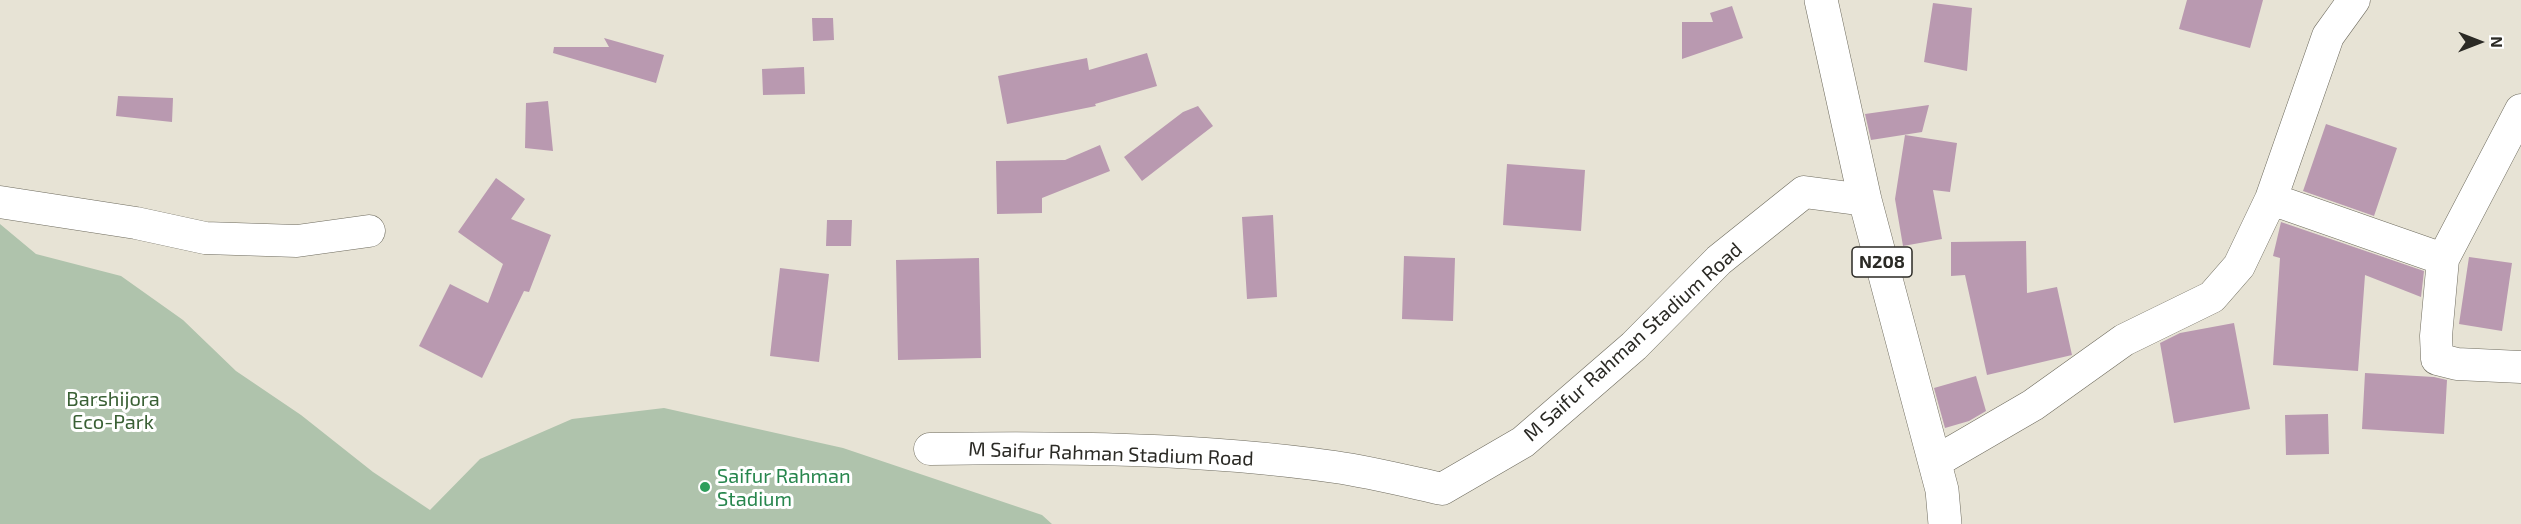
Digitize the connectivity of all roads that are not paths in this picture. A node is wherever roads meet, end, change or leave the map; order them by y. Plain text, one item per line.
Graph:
1 (1821, 0) edge
2 (2354, 0) edge
3 (2521, 110) edge
4 (2271, 199) junction
5 (1865, 200) junction
6 (0, 202) edge
7 (369, 231) dead end
8 (2443, 258) junction
9 (2521, 367) edge
10 (930, 449) dead end
11 (1935, 462) junction
12 (1945, 524) edge

1 - 5 highway, N208
2 - 4 street
3 - 8 street
4 - 8 street
4 - 11 street
5 - 10 street, M Saifur Rahman Stadium Road
5 - 11 highway, N208
6 - 7 street
8 - 9 street
11 - 12 highway, N208

